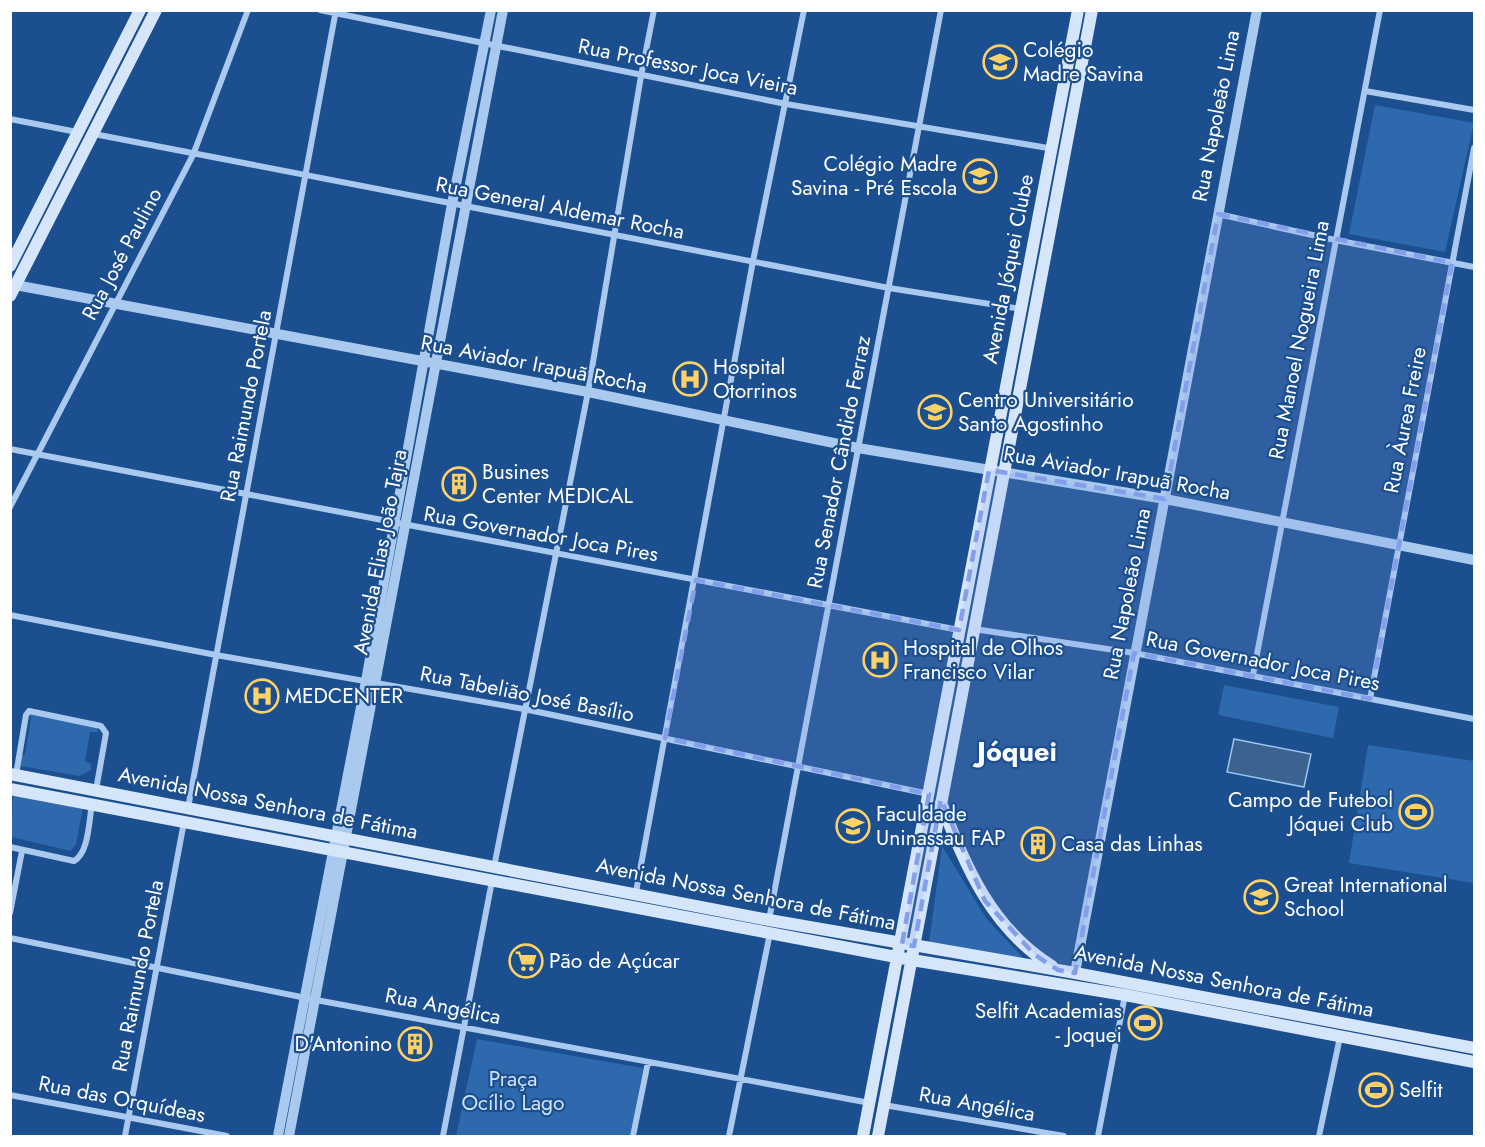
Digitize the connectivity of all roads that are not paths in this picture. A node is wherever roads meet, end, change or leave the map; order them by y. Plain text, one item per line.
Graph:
1 (140, 10) edge
2 (156, 10) edge
3 (248, 10) edge
4 (320, 10) edge
5 (491, 10) edge
6 (503, 10) edge
7 (654, 10) edge
8 (804, 10) edge
9 (941, 10) edge
10 (1078, 10) edge
11 (1092, 10) edge
12 (1257, 10) edge
13 (1380, 10) edge
14 (335, 12) edge
15 (485, 44) junction
16 (497, 47) junction
17 (641, 76) junction
18 (1365, 91) junction
19 (786, 104) junction
20 (1474, 110) edge
21 (10, 119) edge
22 (919, 126) junction
23 (77, 132) junction
24 (93, 134) junction
25 (1474, 148) edge
26 (1050, 149) junction
27 (1064, 150) junction
28 (194, 155) junction
29 (305, 177) junction
30 (452, 204) junction
31 (467, 207) junction
32 (1218, 214) junction
33 (613, 234) junction
34 (1335, 240) junction
35 (753, 261) junction
36 (1452, 263) junction
37 (10, 266) edge
38 (1474, 267) edge
39 (12, 288) edge
40 (889, 288) junction
41 (115, 303) junction
42 (1022, 309) junction
43 (278, 334) junction
44 (430, 363) junction
45 (588, 392) junction
46 (724, 422) junction
47 (858, 448) junction
48 (10, 449) edge
49 (37, 454) junction
50 (989, 470) junction
51 (1002, 472) junction
52 (246, 493) junction
53 (1165, 499) junction
54 (10, 507) edge
55 (1282, 522) junction
56 (400, 525) junction
57 (1397, 545) junction
58 (554, 553) junction
59 (1474, 560) edge
60 (696, 580) junction
61 (829, 603) junction
62 (10, 615) edge
63 (974, 629) junction
64 (959, 630) junction
65 (1134, 653) junction
66 (216, 655) junction
67 (1253, 675) junction
68 (370, 682) junction
69 (1370, 699) junction
70 (524, 709) junction
71 (1474, 719) edge
72 (666, 738) junction
73 (798, 768) junction
74 (13, 774) edge
75 (10, 789) edge
76 (96, 790) junction
77 (929, 794) junction
78 (940, 802) junction
79 (92, 803) junction
80 (188, 808) junction
81 (184, 822) junction
82 (341, 836) junction
83 (10, 847) edge
84 (22, 851) junction
85 (338, 851) junction
86 (494, 867) junction
87 (493, 880) junction
88 (636, 892) junction
89 (10, 913) edge
90 (769, 920) junction
91 (770, 933) junction
92 (10, 938) edge
93 (908, 945) junction
94 (905, 959) junction
95 (157, 968) junction
96 (1058, 970) junction
97 (1076, 973) junction
98 (1125, 995) junction
99 (311, 998) junction
100 (462, 1027) junction
101 (1340, 1037) junction
102 (1474, 1048) edge
103 (648, 1062) junction
104 (1474, 1062) edge
105 (740, 1080) junction
106 (10, 1095) edge
107 (870, 1103) junction
108 (884, 1105) junction
109 (129, 1116) junction
110 (125, 1137) edge
111 (227, 1137) edge
112 (278, 1137) edge
113 (289, 1137) edge
114 (443, 1137) edge
115 (633, 1137) edge
116 (729, 1137) edge
117 (863, 1137) edge
118 (878, 1137) edge
119 (1064, 1137) edge
120 (1098, 1137) edge
121 (1319, 1137) edge

1 - 23 main road
2 - 24 main road
3 - 28 street, Rua José Paulino
4 - 14 street, Rua Professor Joca Vieira
5 - 15 street, Avenida Elias João Tajra
6 - 16 street, Avenida Elias João Tajra
7 - 17 street
8 - 19 street
9 - 22 street, Rua Senador Cândido Ferraz
10 - 26 main road, Avenida Jóquei Clube
11 - 27 main road, Avenida Jóquei Clube
12 - 32 street, Rua Napoleão Lima
13 - 18 street, Rua Manoel Nogueira Lima
14 - 15 street, Rua Professor Joca Vieira
14 - 29 street, Rua Raimundo Portela
15 - 16 street, Rua Professor Joca Vieira
15 - 30 street, Avenida Elias João Tajra
16 - 17 street, Rua Professor Joca Vieira
16 - 31 street, Avenida Elias João Tajra
17 - 19 street, Rua Professor Joca Vieira
17 - 33 street
18 - 20 street
18 - 34 street, Rua Manoel Nogueira Lima
19 - 22 street, Rua Professor Joca Vieira
19 - 35 street
21 - 23 street
22 - 26 street, Rua Professor Joca Vieira
22 - 40 street, Rua Senador Cândido Ferraz
23 - 37 main road
24 - 28 street, Rua General Aldemar Rocha
24 - 39 main road
25 - 36 street, Rua Àurea Freire
26 - 27 street, Rua Professor Joca Vieira
26 - 42 main road, Avenida Jóquei Clube
27 - 51 main road, Avenida Jóquei Clube
28 - 29 street, Rua General Aldemar Rocha
28 - 41 street, Rua José Paulino
29 - 30 street, Rua General Aldemar Rocha
29 - 43 street, Rua Raimundo Portela
30 - 31 street, Rua General Aldemar Rocha
30 - 44 street, Avenida Elias João Tajra
31 - 33 street, Rua General Aldemar Rocha
31 - 44 street, Avenida Elias João Tajra
32 - 34 street
32 - 53 street, Rua Napoleão Lima
33 - 35 street, Rua General Aldemar Rocha
33 - 45 street
34 - 36 street
34 - 55 street, Rua Manoel Nogueira Lima
35 - 40 street, Rua General Aldemar Rocha
35 - 46 street
36 - 38 street
36 - 57 street, Rua Àurea Freire
39 - 41 street, Rua Aviador Irapuã Rocha
40 - 42 street, Rua General Aldemar Rocha
40 - 47 street, Rua Senador Cândido Ferraz
41 - 43 street, Rua Aviador Irapuã Rocha
41 - 49 street, Rua José Paulino
42 - 50 main road, Avenida Jóquei Clube
43 - 44 street, Rua Aviador Irapuã Rocha
43 - 52 street, Rua Raimundo Portela
44 - 45 street, Rua Aviador Irapuã Rocha
44 - 56 street, Avenida Elias João Tajra
45 - 46 street, Rua Aviador Irapuã Rocha
45 - 58 street
46 - 47 street, Rua Aviador Irapuã Rocha
46 - 60 street
47 - 50 street, Rua Aviador Irapuã Rocha
47 - 61 street, Rua Senador Cândido Ferraz
48 - 49 street, Rua Governador Joca Pires
49 - 52 street, Rua Governador Joca Pires
49 - 54 street, Rua José Paulino
50 - 51 street, Rua Aviador Irapuã Rocha
50 - 64 main road, Avenida Jóquei Clube
51 - 53 street, Rua Aviador Irapuã Rocha
51 - 63 main road, Avenida Jóquei Clube
52 - 56 street, Rua Governador Joca Pires
52 - 66 street, Rua Raimundo Portela
53 - 55 street, Rua Aviador Irapuã Rocha
53 - 65 street, Rua Napoleão Lima
55 - 57 street, Rua Aviador Irapuã Rocha
55 - 67 street, Rua Manoel Nogueira Lima
56 - 58 street, Rua Governador Joca Pires
56 - 68 street, Avenida Elias João Tajra
56 - 68 street, Avenida Elias João Tajra
57 - 59 street, Rua Aviador Irapuã Rocha
57 - 69 street, Rua Àurea Freire
58 - 60 street, Rua Governador Joca Pires
58 - 70 street
60 - 61 street, Rua Governador Joca Pires
60 - 72 street
61 - 64 street, Rua Governador Joca Pires
61 - 73 street, Rua Senador Cândido Ferraz
62 - 66 street, Rua Tabelião José Basílio
63 - 65 street, Rua Governador Joca Pires
63 - 78 main road, Avenida Jóquei Clube
64 - 77 main road, Avenida Jóquei Clube
65 - 67 street, Rua Governador Joca Pires
65 - 97 street, Rua Napoleão Lima
66 - 68 street, Rua Tabelião José Basílio
66 - 80 street, Rua Raimundo Portela
67 - 69 street, Rua Governador Joca Pires
68 - 70 street, Rua Tabelião José Basílio
68 - 82 street, Avenida Elias João Tajra
69 - 71 street, Rua Governador Joca Pires
70 - 72 street, Rua Tabelião José Basílio
70 - 86 street
72 - 73 street, Rua Tabelião José Basílio
72 - 88 street
73 - 77 street, Rua Tabelião José Basílio
73 - 90 street, Rua Senador Cândido Ferraz
74 - 76 main road, Avenida Nossa Senhora de Fátima
74 - 76 street
75 - 79 main road, Avenida Nossa Senhora de Fátima
76 - 80 main road, Avenida Nossa Senhora de Fátima
77 - 93 main road, Avenida Jóquei Clube
78 - 93 main road, Avenida Jóquei Clube
78 - 96 main road
79 - 81 main road, Avenida Nossa Senhora de Fátima
79 - 84 street
80 - 82 main road, Avenida Nossa Senhora de Fátima
81 - 85 main road, Avenida Nossa Senhora de Fátima
81 - 95 street, Rua Raimundo Portela
82 - 85 street, Avenida Elias João Tajra
82 - 86 main road, Avenida Nossa Senhora de Fátima
83 - 84 street
84 - 89 street
85 - 87 main road, Avenida Nossa Senhora de Fátima
85 - 99 street, Avenida Elias João Tajra
86 - 88 main road, Avenida Nossa Senhora de Fátima
87 - 91 main road, Avenida Nossa Senhora de Fátima
87 - 100 street
88 - 90 main road, Avenida Nossa Senhora de Fátima
90 - 93 main road, Avenida Nossa Senhora de Fátima
91 - 94 main road, Avenida Nossa Senhora de Fátima
91 - 105 street
92 - 95 street, Rua Angélica
93 - 94 main road, Avenida Jóquei Clube
93 - 96 main road, Avenida Nossa Senhora de Fátima
94 - 98 main road, Avenida Nossa Senhora de Fátima
94 - 107 main road, Avenida Jóquei Clube
94 - 108 main road, Avenida Jóquei Clube
95 - 99 street, Rua Angélica
95 - 109 street, Rua Raimundo Portela
96 - 97 main road, Avenida Nossa Senhora de Fátima
97 - 102 main road, Avenida Nossa Senhora de Fátima
98 - 101 main road, Avenida Nossa Senhora de Fátima
98 - 120 street
99 - 100 street, Rua Angélica
99 - 112 street, Avenida Elias João Tajra
99 - 113 street, Avenida Elias João Tajra
100 - 103 street, Rua Angélica
100 - 114 street
101 - 104 main road, Avenida Nossa Senhora de Fátima
101 - 121 street
103 - 105 street, Rua Angélica
103 - 115 street
105 - 107 street, Rua Angélica
105 - 116 street
106 - 109 street, Rua das Orquídeas
107 - 117 main road, Avenida Jóquei Clube
108 - 118 main road, Avenida Jóquei Clube
108 - 119 street, Rua Angélica
109 - 110 street, Rua Raimundo Portela
109 - 111 street, Rua das Orquídeas

